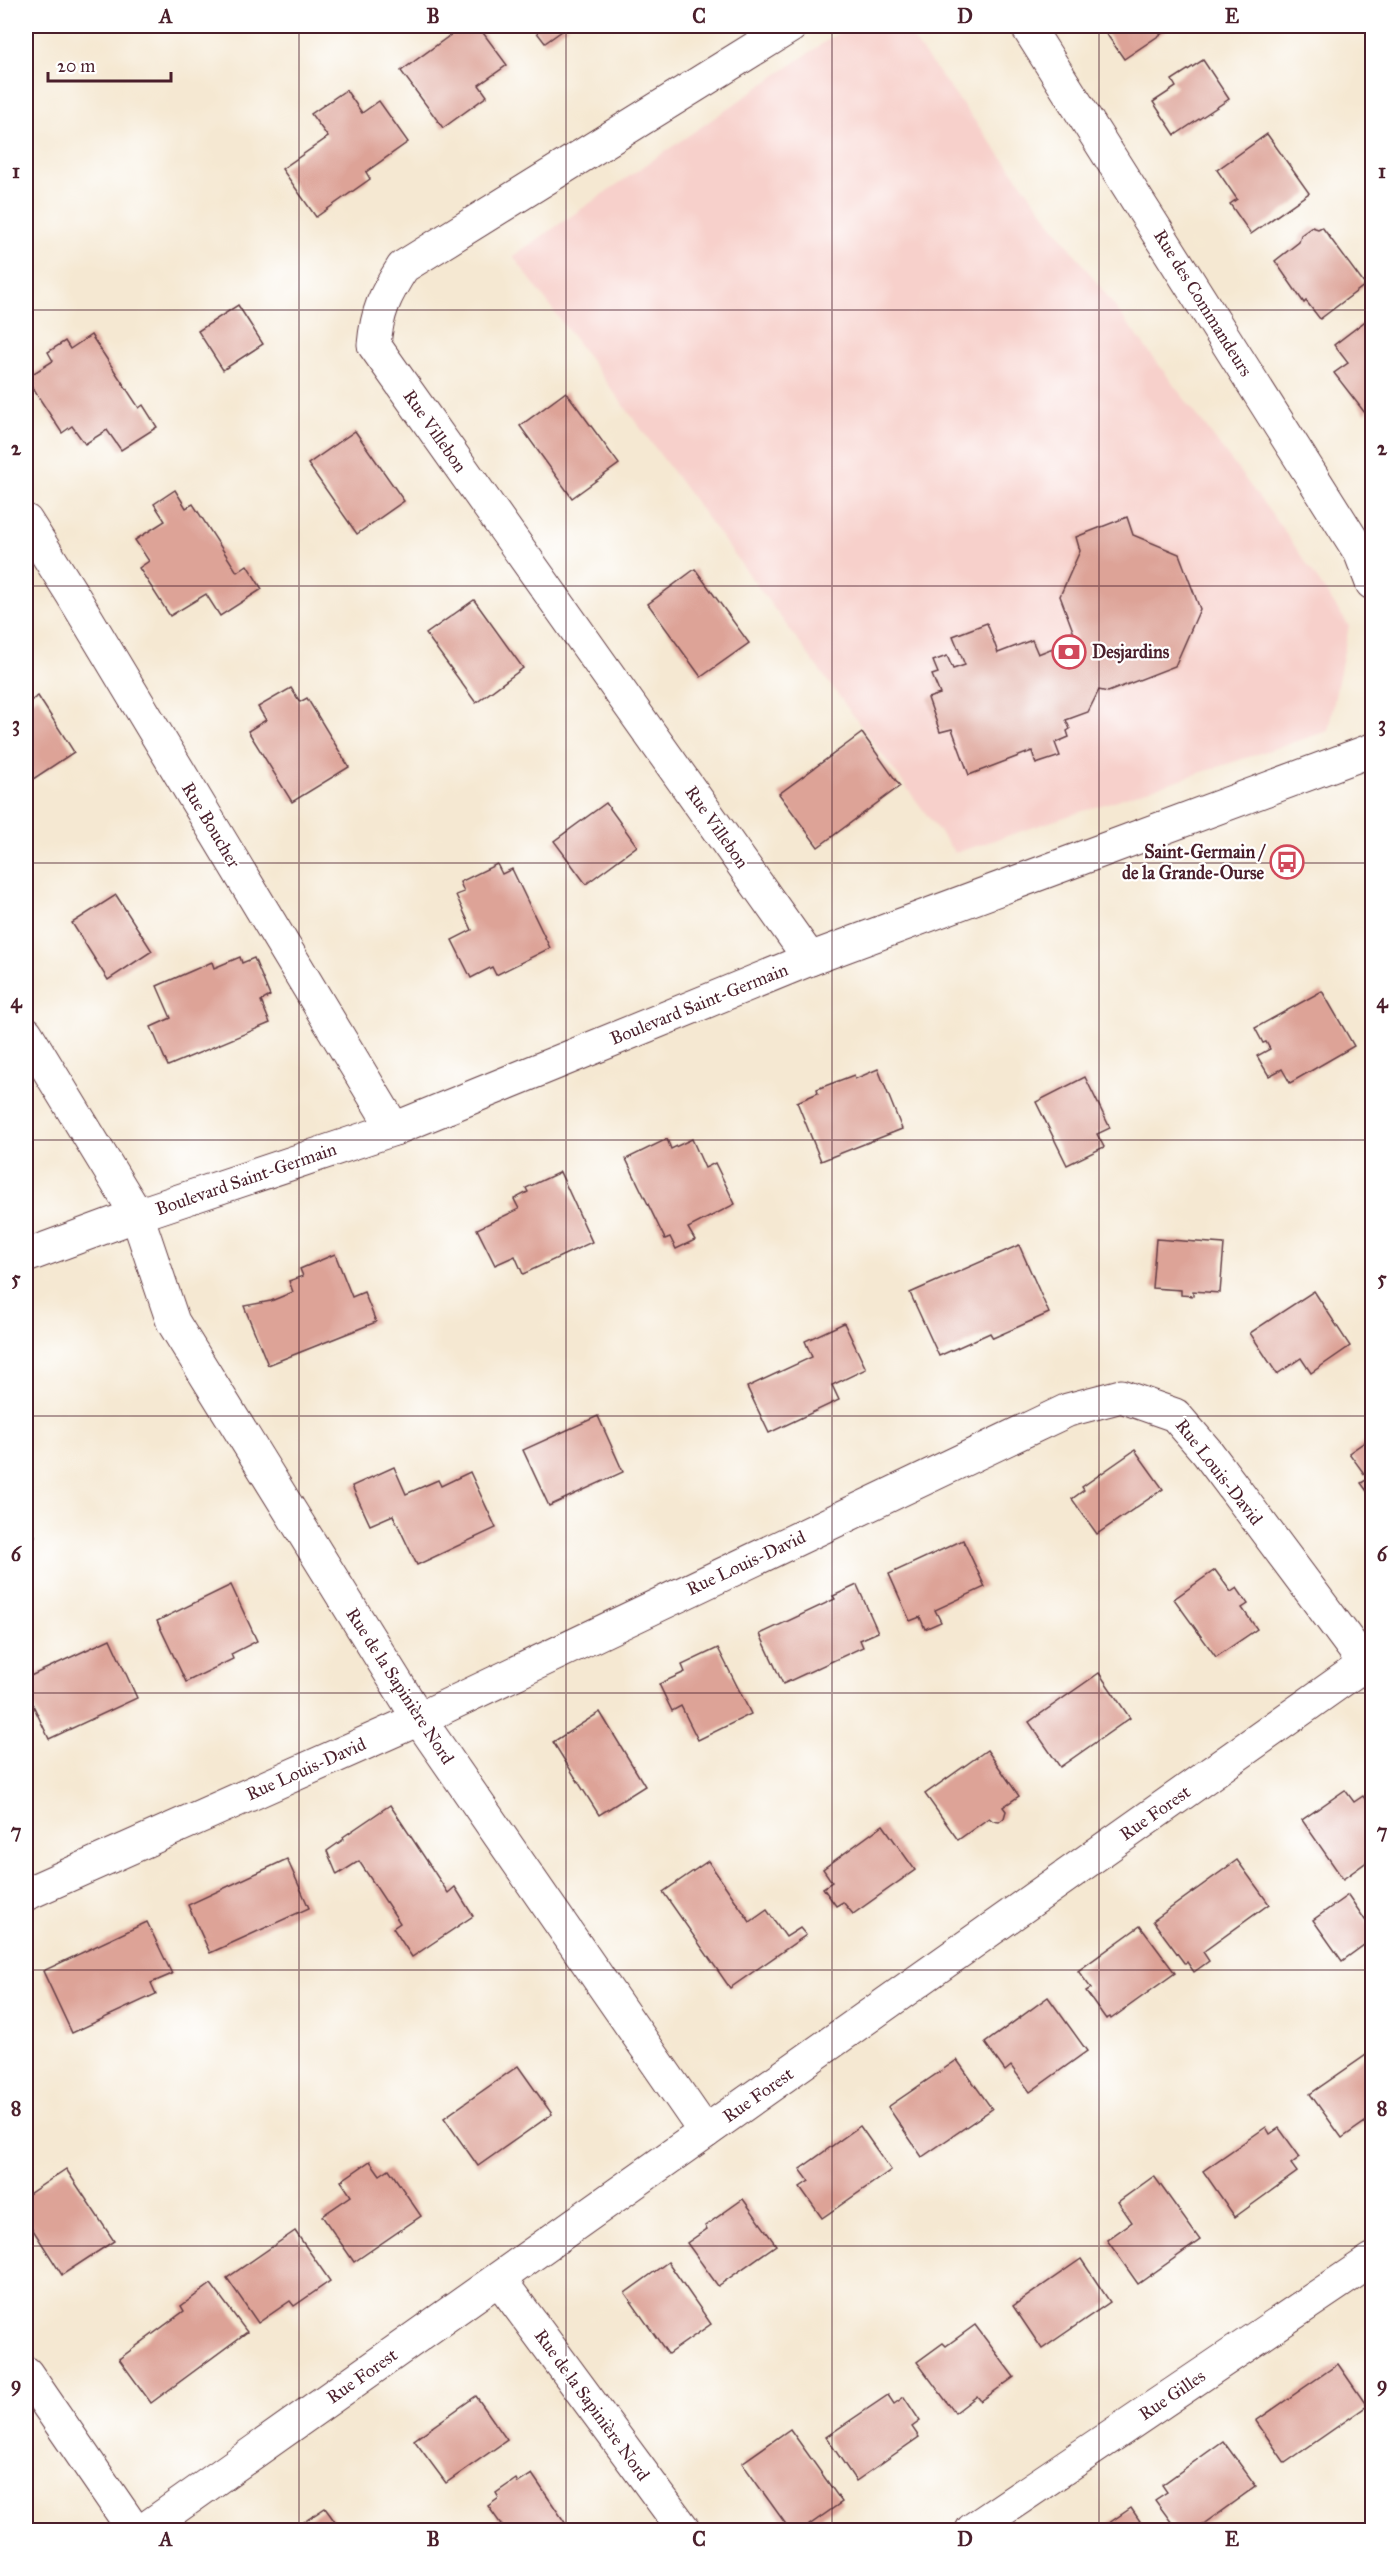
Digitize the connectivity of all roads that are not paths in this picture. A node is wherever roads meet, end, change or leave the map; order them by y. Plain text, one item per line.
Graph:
1 (791, 26) edge
2 (1028, 26) edge
3 (26, 521) edge
4 (1372, 583) edge
5 (1372, 750) edge
6 (810, 959) junction
7 (26, 1033) edge
8 (393, 1129) junction
9 (137, 1215) junction
10 (26, 1256) edge
11 (1370, 1665) edge
12 (419, 1719) junction
13 (26, 1894) edge
14 (705, 2132) junction
15 (1372, 2260) edge
16 (499, 2278) junction
17 (26, 2373) edge
18 (134, 2530) edge
19 (144, 2530) edge
20 (684, 2530) edge
21 (972, 2530) edge

1 - 6 street, Rue Villebon
2 - 4 street, Rue des Commandeurs
3 - 8 street, Rue Boucher
5 - 6 street, Boulevard Saint-Germain
6 - 8 street, Boulevard Saint-Germain
7 - 9 street, Rue de la Sapinière Nord
8 - 9 street, Boulevard Saint-Germain
9 - 10 street, Boulevard Saint-Germain
9 - 12 street, Rue de la Sapinière Nord
11 - 12 street, Rue Louis-David
11 - 14 street, Rue Forest
12 - 13 street, Rue Louis-David
12 - 14 street, Rue de la Sapinière Nord
14 - 16 street, Rue Forest
15 - 21 street, Rue Gilles
16 - 19 street, Rue Forest
16 - 20 street, Rue de la Sapinière Nord
17 - 18 street

